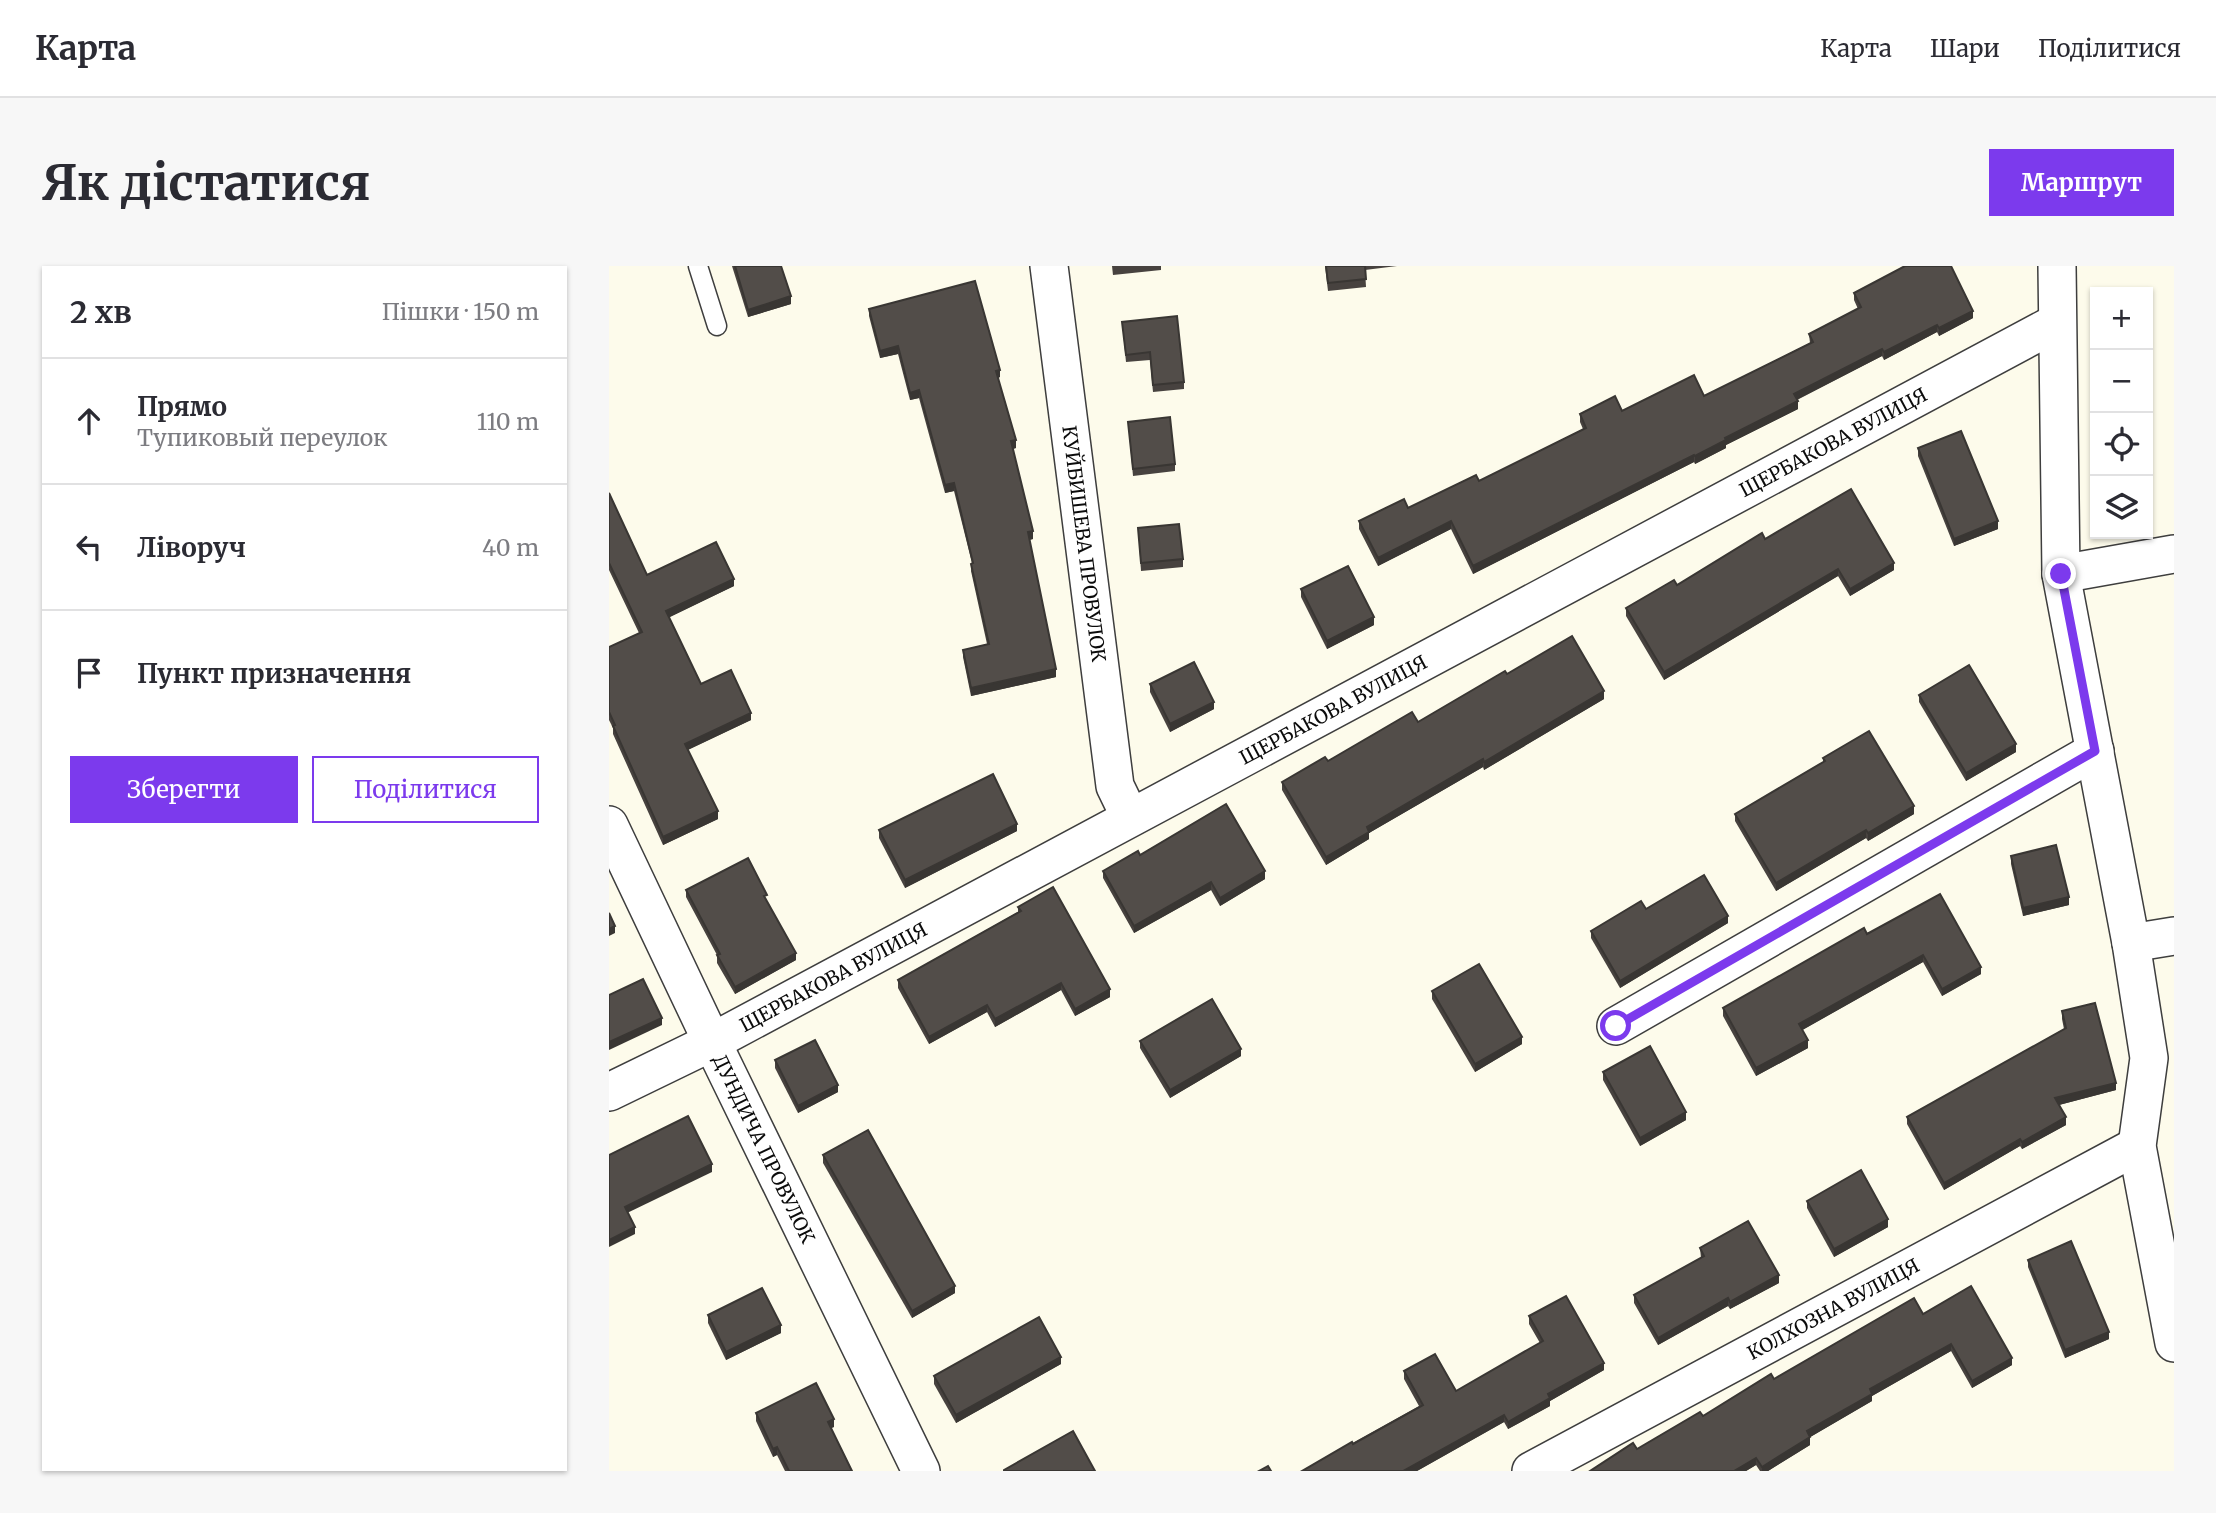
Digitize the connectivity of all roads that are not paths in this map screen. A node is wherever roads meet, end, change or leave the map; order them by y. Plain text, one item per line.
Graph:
1 (698, 266) edge
2 (1049, 266) edge
3 (2057, 266) edge
4 (2056, 323) junction
5 (717, 326) dead end
6 (2174, 554) edge
7 (2061, 574) junction
8 (2095, 751) junction
9 (1130, 817) junction
10 (609, 825) edge
11 (2174, 936) edge
12 (2131, 943) junction
13 (1616, 1026) dead end
14 (712, 1042) junction
15 (609, 1092) edge
16 (2137, 1146) junction
17 (2174, 1343) edge
18 (921, 1471) edge
19 (1531, 1471) edge

1 - 5 lane
2 - 9 street, КУЙБИШЕВА ПРОВУЛОК
3 - 4 street
4 - 7 street
4 - 9 street, ЩЕРБАКОВА ВУЛИЦЯ
6 - 7 street
7 - 8 street
8 - 12 street
8 - 13 street
9 - 14 street, ЩЕРБАКОВА ВУЛИЦЯ
10 - 14 street, ДУНДИЧА ПРОВУЛОК
11 - 12 street
12 - 16 street
14 - 15 street, ЩЕРБАКОВА ВУЛИЦЯ
14 - 18 street, ДУНДИЧА ПРОВУЛОК
16 - 17 street
16 - 19 street, КОЛХОЗНА ВУЛИЦЯ

